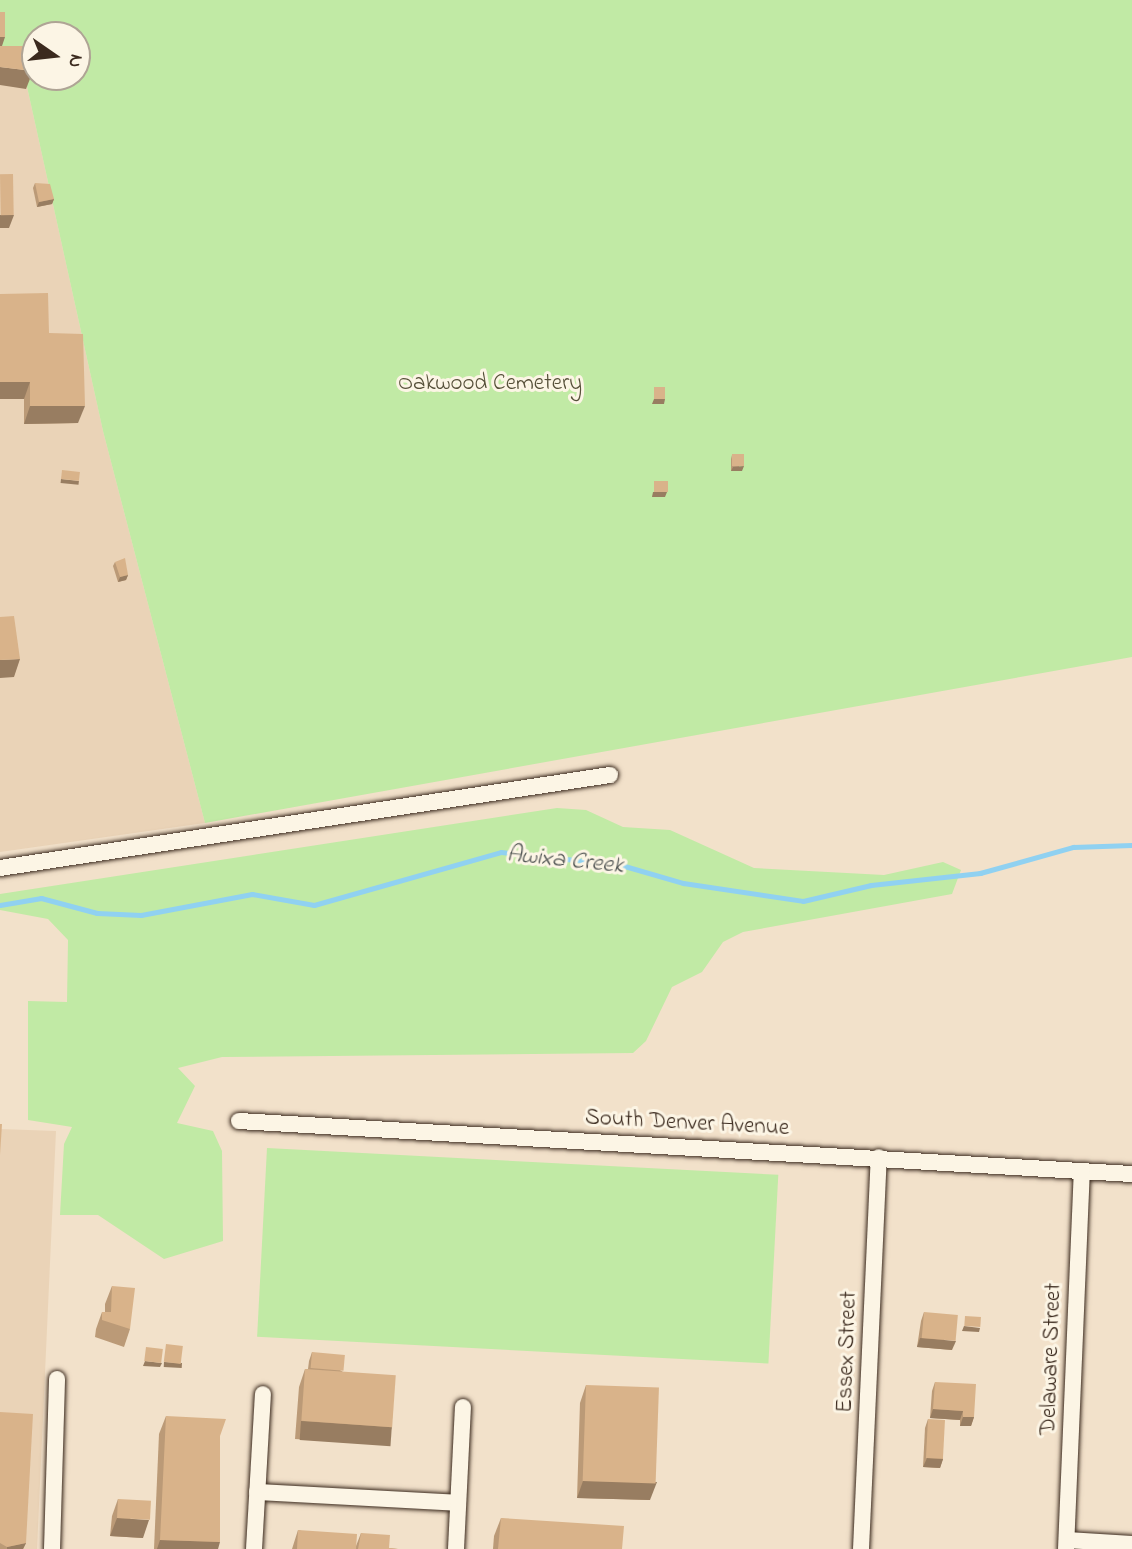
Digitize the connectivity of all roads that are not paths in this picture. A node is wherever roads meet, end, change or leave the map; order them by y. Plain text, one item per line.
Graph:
1 (610, 775) dead end
2 (0, 869) edge
3 (239, 1121) dead end
4 (879, 1157) junction
5 (1082, 1171) junction
6 (1132, 1174) edge
7 (57, 1379) dead end
8 (263, 1394) dead end
9 (463, 1407) dead end
10 (257, 1492) junction
11 (458, 1503) junction
12 (1067, 1544) edge
13 (1132, 1544) edge
14 (52, 1549) edge
15 (254, 1549) edge
16 (456, 1549) edge
17 (862, 1549) edge

1 - 2 street
3 - 4 street, South Denver Avenue
4 - 5 street, South Denver Avenue
4 - 17 street, Essex Street
5 - 6 street, South Denver Avenue
5 - 12 street, Delaware Street
7 - 14 street
8 - 10 street
9 - 11 street
10 - 11 street
10 - 15 street
11 - 16 street
12 - 13 street

